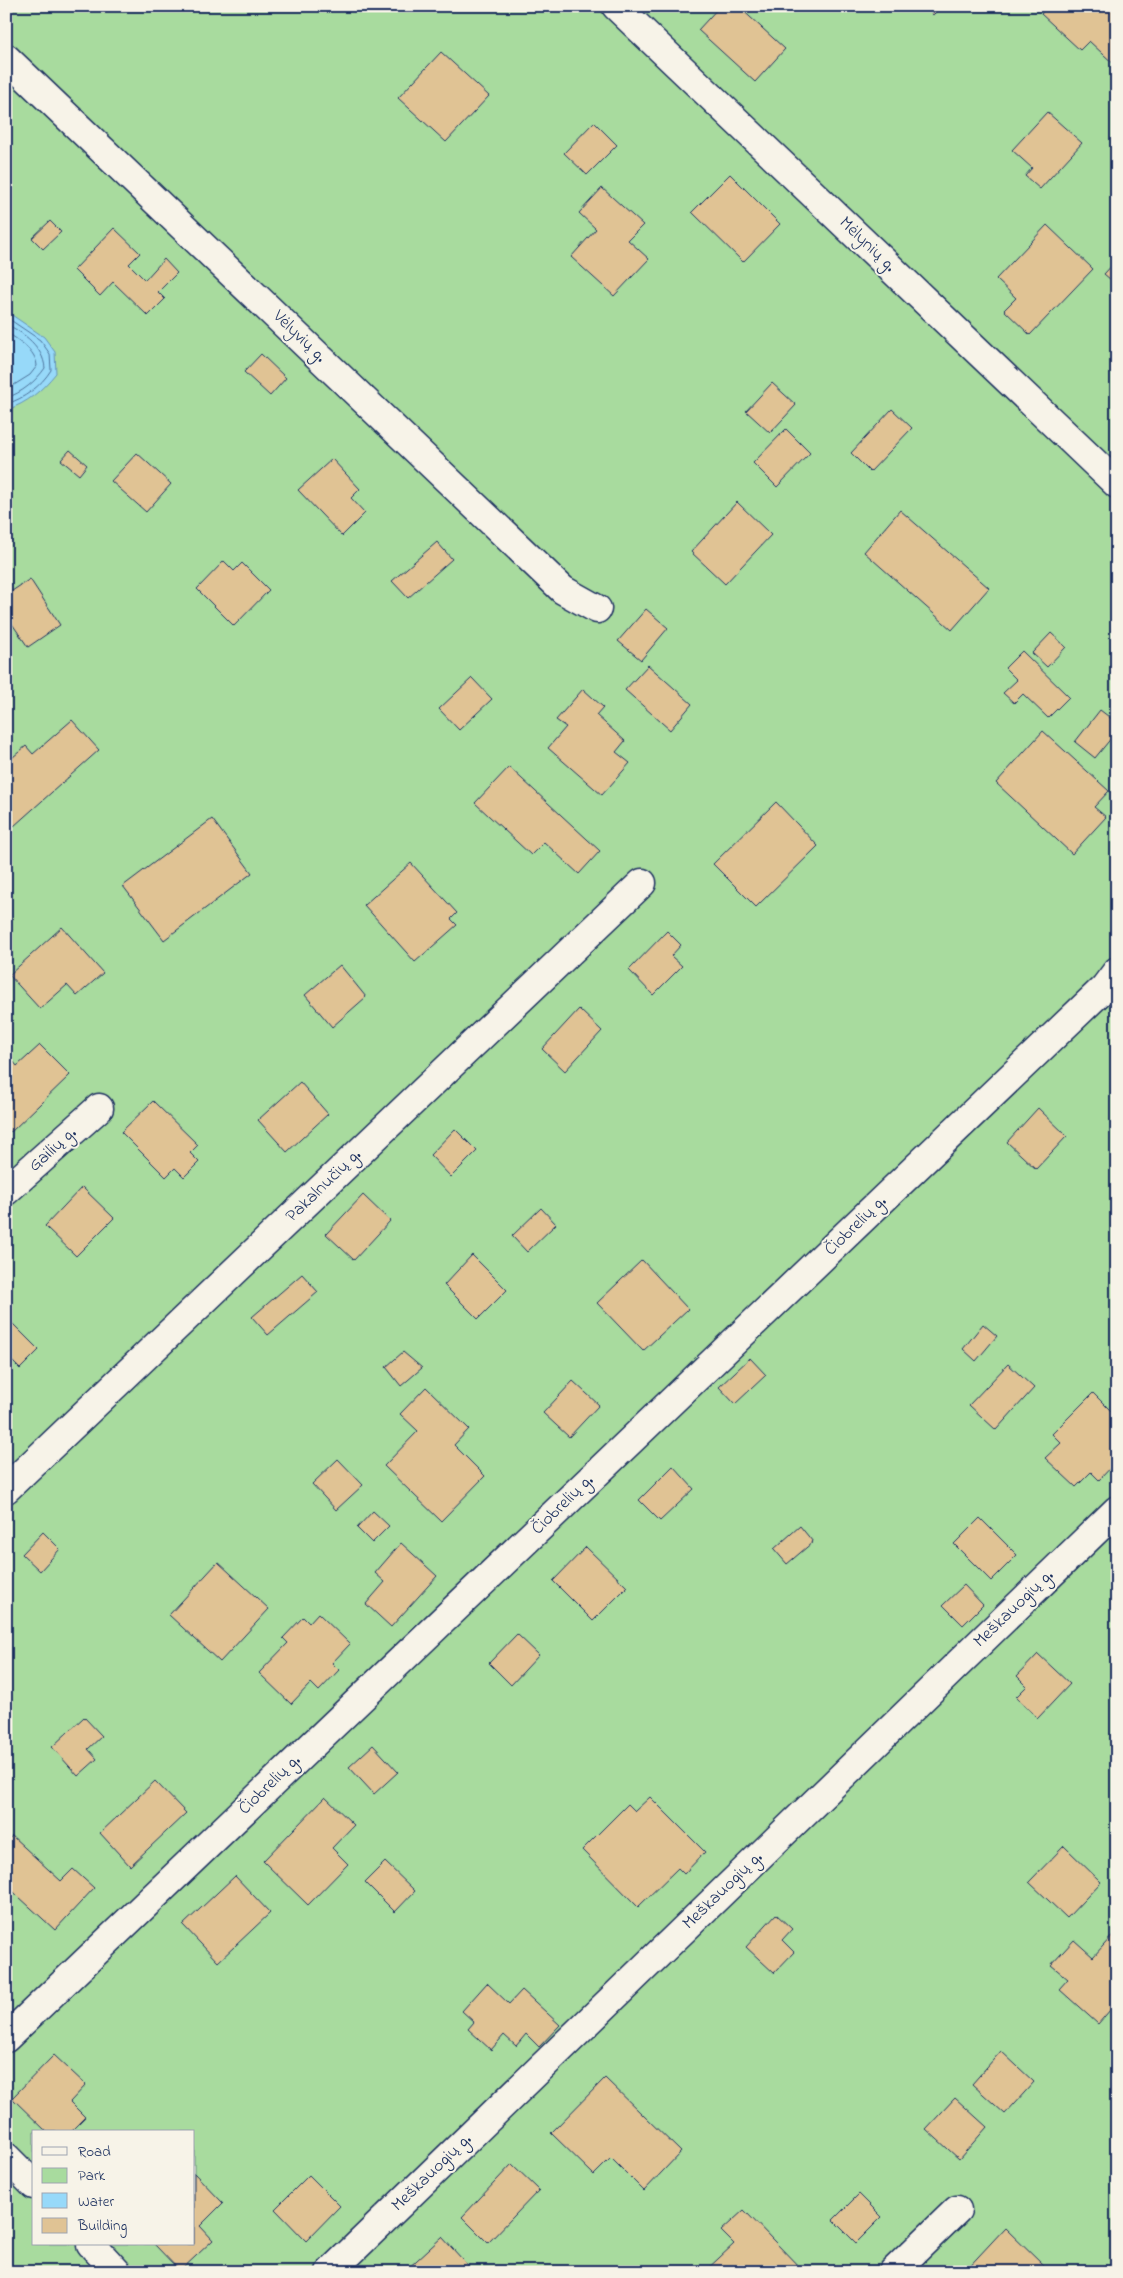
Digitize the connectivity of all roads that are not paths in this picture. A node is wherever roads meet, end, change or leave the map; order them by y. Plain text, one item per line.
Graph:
1 (616, 6) edge
2 (11, 73) edge
3 (1117, 484) edge
4 (597, 608) dead end
5 (642, 883) dead end
6 (1117, 971) edge
7 (99, 1108) dead end
8 (6, 1191) edge
9 (6, 1488) edge
10 (1117, 1510) edge
11 (6, 2038) edge
12 (6, 2157) edge
13 (32, 2183) edge
14 (957, 2210) dead end
15 (93, 2246) edge
16 (117, 2272) edge
17 (330, 2272) edge
18 (892, 2272) edge

1 - 3 street, Mėlynių g.
2 - 4 street, Vėlyvių g.
5 - 9 street, Pakalnučių g.
6 - 11 street, Čiobrelių g.
7 - 8 street, Gailių g.
10 - 17 street, Meškauogių g.
12 - 13 street
14 - 18 street
15 - 16 street

